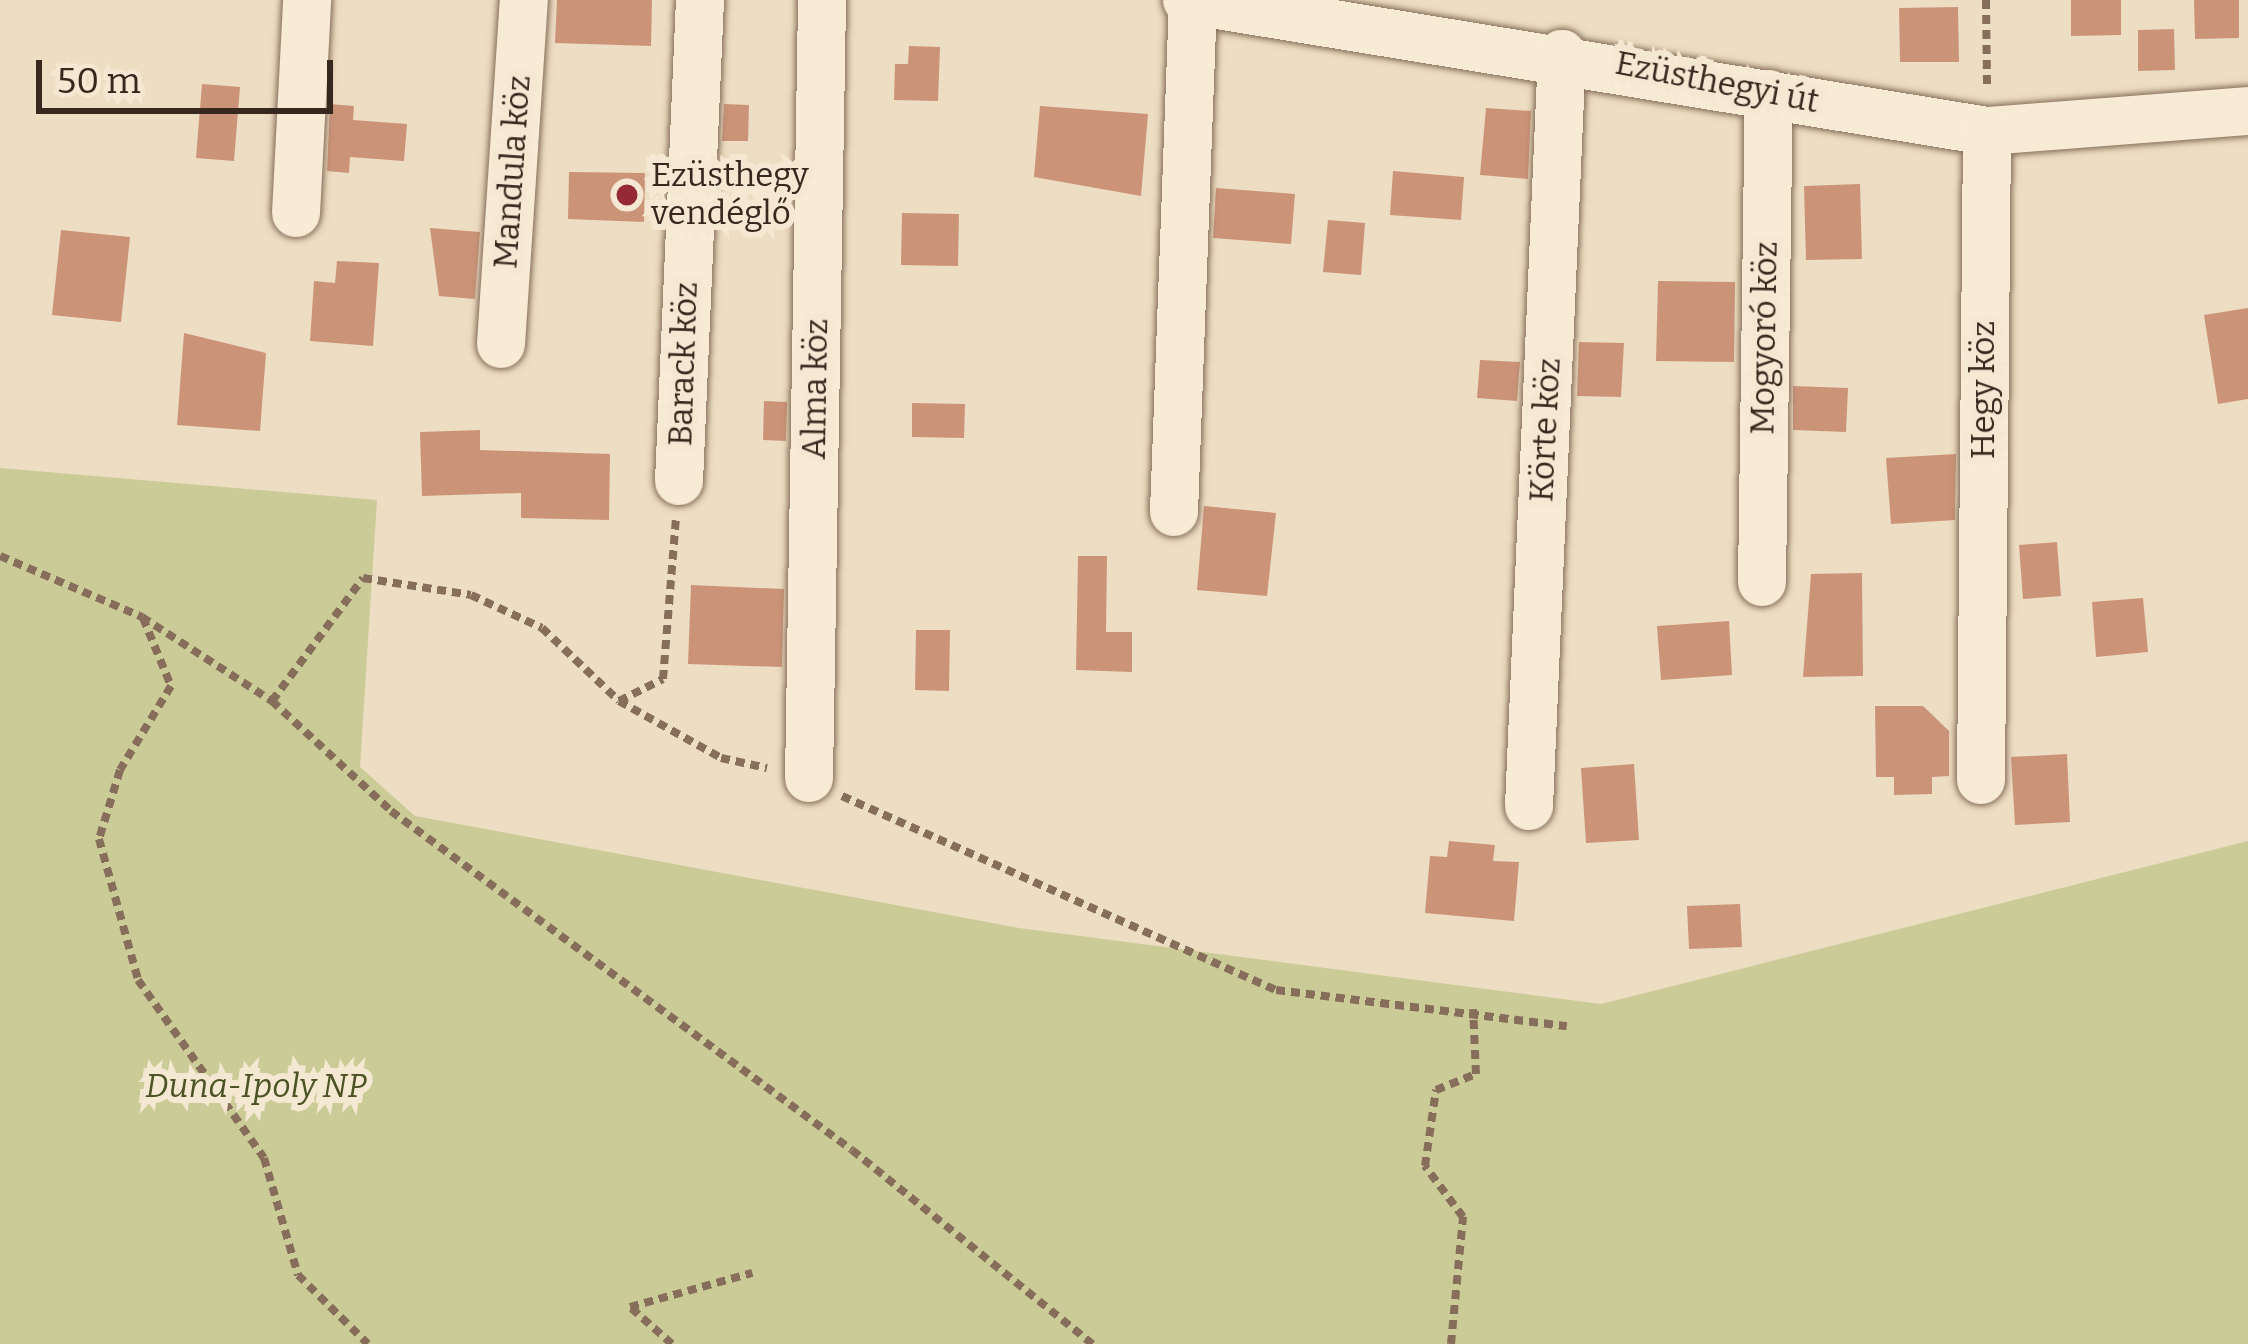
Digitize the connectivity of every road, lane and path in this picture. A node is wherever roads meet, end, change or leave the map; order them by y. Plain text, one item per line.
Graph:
1 (308, 0) edge
2 (524, 0) edge
3 (700, 0) edge
4 (822, 0) edge
5 (1986, 0) edge
6 (1190, 1) edge
7 (1562, 54) junction
8 (1769, 94) junction
9 (2248, 111) edge
10 (1987, 131) junction
11 (296, 213) dead end
12 (501, 344) dead end
13 (679, 481) joint
14 (1174, 512) dead end
15 (0, 556) edge
16 (1762, 582) dead end
17 (142, 617) junction
18 (272, 701) junction
19 (619, 701) junction
20 (809, 778) junction
21 (1981, 780) dead end
22 (1529, 806) dead end
23 (1473, 1009) junction
24 (1568, 1026) dead end
25 (752, 1274) dead end
26 (368, 1344) edge
27 (672, 1344) edge
28 (1092, 1344) edge
29 (1451, 1344) edge

1 - 11 street
2 - 12 street, Mandula köz
3 - 13 street, Barack köz
4 - 20 street, Alma köz
5 - 10 path
6 - 7 street, Ezüsthegyi út
6 - 14 street
7 - 8 street, Ezüsthegyi út
7 - 22 street, Körte köz
8 - 10 street, Ezüsthegyi út
8 - 16 street, Mogyoró köz
9 - 10 street, Ezüsthegyi út
10 - 21 street, Hegy köz
13 - 19 path, Barack köz
15 - 17 path
17 - 18 path
17 - 26 path
18 - 19 path
18 - 28 path
19 - 20 path
20 - 23 path
23 - 24 path
23 - 29 path
25 - 27 path

